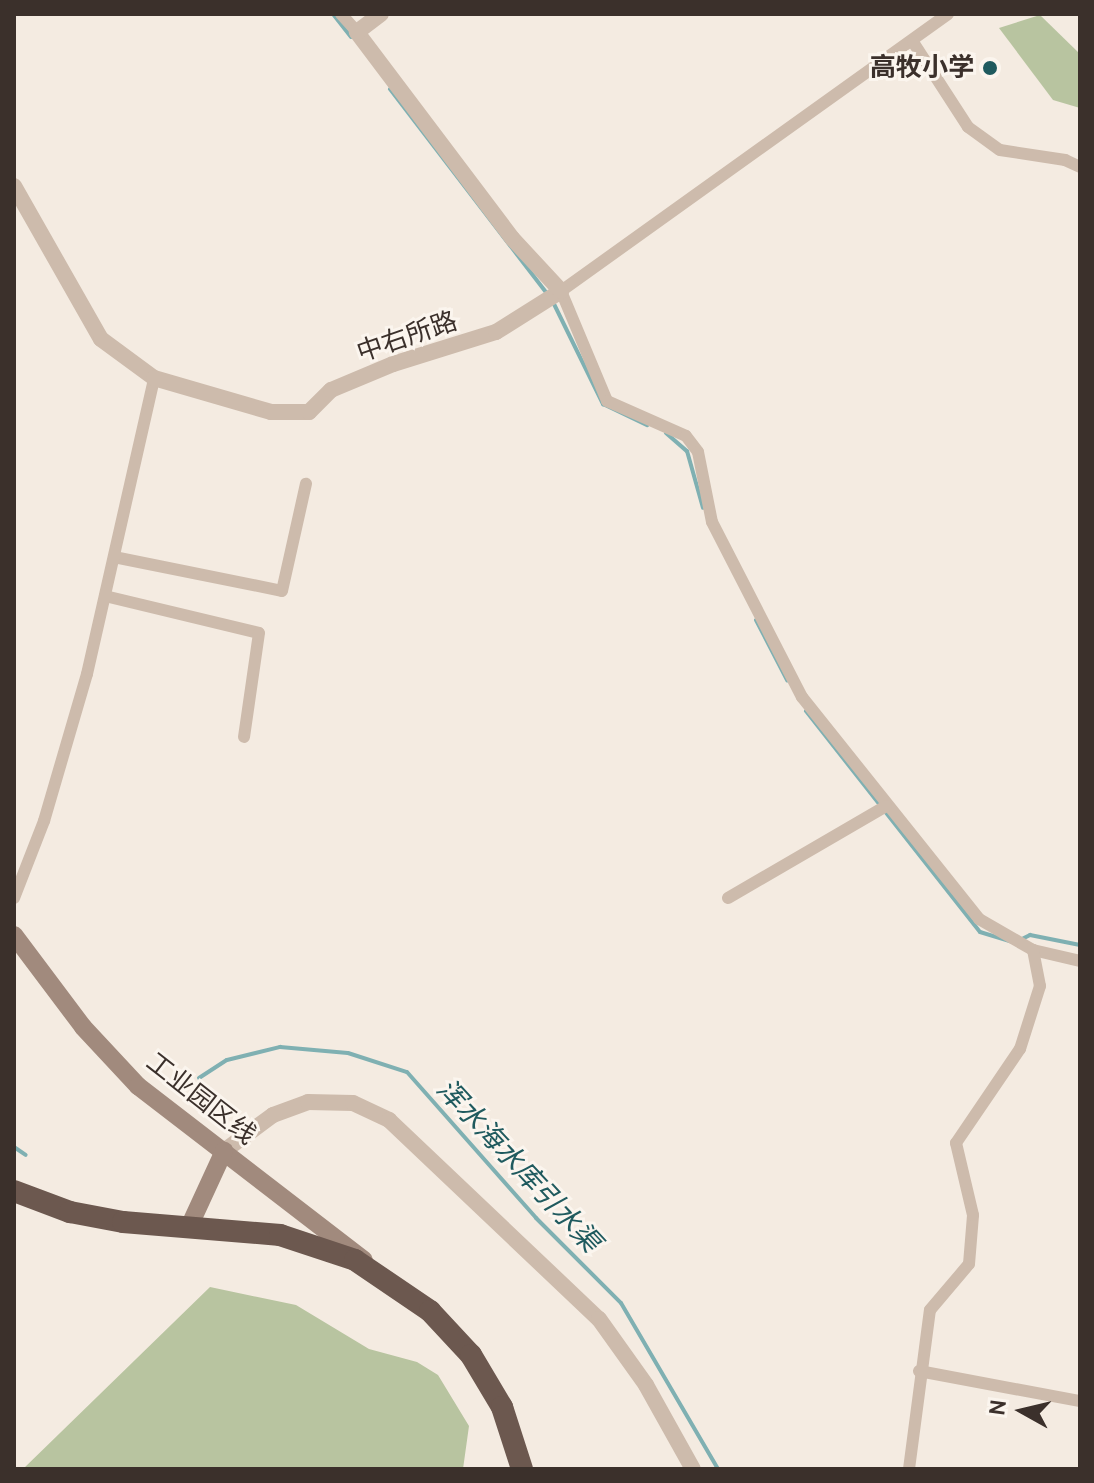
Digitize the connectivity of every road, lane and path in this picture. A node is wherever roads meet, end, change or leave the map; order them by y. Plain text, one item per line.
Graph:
1 (341, 14) edge
2 (381, 14) edge
3 (946, 15) edge
4 (357, 32) junction
5 (913, 42) junction
6 (1080, 167) edge
7 (14, 186) edge
8 (553, 295) junction
9 (154, 378) junction
10 (306, 484) dead end
11 (114, 557) junction
12 (105, 596) junction
13 (244, 737) dead end
14 (882, 808) junction
15 (14, 898) edge
16 (728, 898) dead end
17 (14, 935) edge
18 (1029, 948) junction
19 (1080, 961) edge
20 (224, 1151) junction
21 (14, 1191) edge
22 (189, 1227) junction
23 (383, 1276) junction
24 (919, 1371) junction
25 (1080, 1401) edge
26 (522, 1469) edge
27 (693, 1469) edge
28 (909, 1469) edge

1 - 4 street
2 - 4 street
3 - 5 street
4 - 8 street
5 - 6 street
5 - 8 street
7 - 9 street, 中右所路
8 - 9 street, 中右所路
8 - 14 street
9 - 11 street
10 - 11 street
11 - 12 street
12 - 13 street
12 - 15 street
14 - 16 street
14 - 18 street
17 - 20 main road, 工业园区线
18 - 19 street
18 - 24 street
20 - 22 main road
20 - 23 main road, 工业园区线
20 - 27 street
21 - 22 highway
22 - 23 highway
23 - 26 highway
24 - 25 street
24 - 28 street

